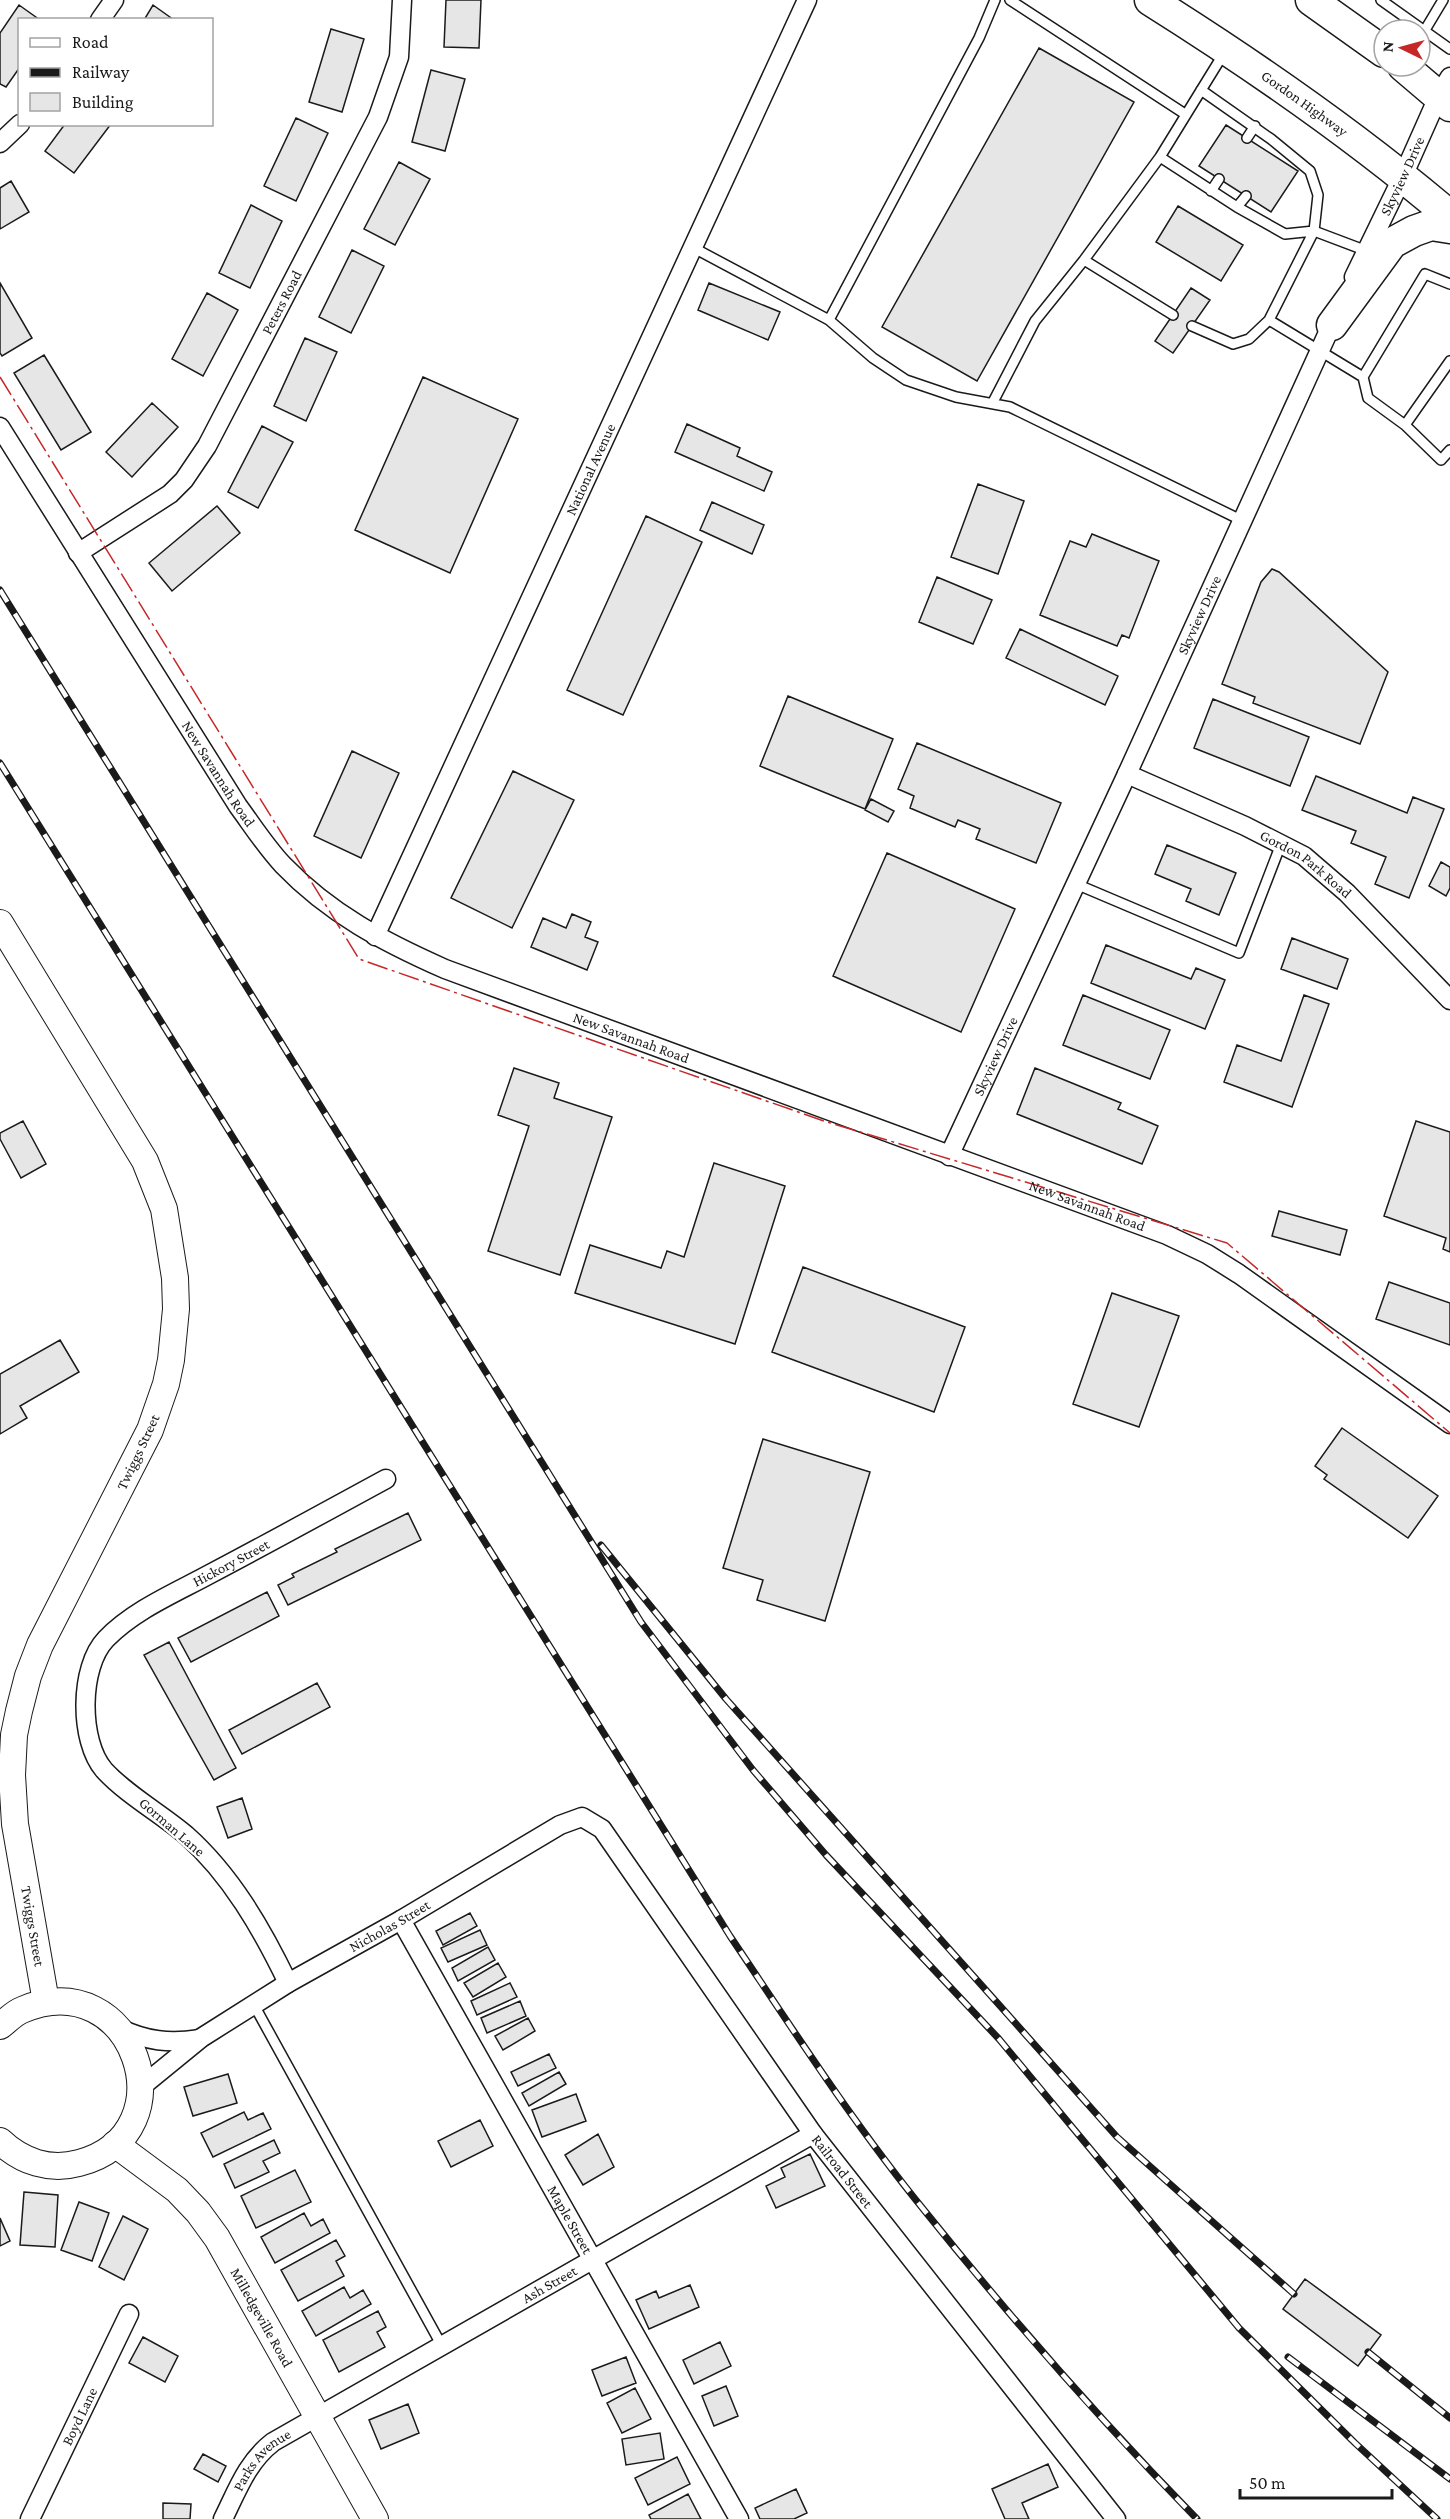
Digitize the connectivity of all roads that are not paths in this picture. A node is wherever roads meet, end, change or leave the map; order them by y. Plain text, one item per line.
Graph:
1 (114, 0) edge
2 (402, 0) edge
3 (807, 0) edge
4 (995, 0) edge
5 (1010, 0) edge
6 (1150, 0) edge
7 (1311, 0) edge
8 (1381, 0) edge
9 (1443, 0) edge
10 (1391, 3) edge
11 (101, 18) edge
12 (1410, 18) edge
13 (1432, 18) edge
14 (1432, 35) edge
15 (1372, 43) edge
16 (1227, 48) junction
17 (1450, 49) edge
18 (1422, 78) edge
19 (1201, 90) junction
20 (1446, 93) edge
21 (1185, 114) junction
22 (18, 126) edge
23 (1255, 126) junction
24 (1247, 138) dead end
25 (0, 143) edge
26 (1279, 146) junction
27 (1272, 154) dead end
28 (1160, 157) junction
29 (1403, 176) junction
30 (1219, 179) dead end
31 (1211, 191) junction
32 (1246, 196) dead end
33 (1237, 207) junction
34 (1450, 216) edge
35 (1450, 228) edge
36 (1314, 231) junction
37 (692, 247) junction
38 (1367, 251) junction
39 (1084, 260) junction
40 (1450, 284) edge
41 (1173, 315) dead end
42 (829, 320) junction
43 (1269, 320) junction
44 (1192, 326) dead end
45 (1326, 338) junction
46 (1450, 362) edge
47 (1363, 377) junction
48 (993, 402) junction
49 (1405, 425) junction
50 (0, 427) edge
51 (1450, 450) edge
52 (1441, 460) junction
53 (1450, 467) edge
54 (1243, 521) junction
55 (78, 553) junction
56 (1127, 774) junction
57 (1281, 844) junction
58 (1076, 884) junction
59 (0, 922) edge
60 (375, 936) junction
61 (1450, 1000) edge
62 (949, 1155) junction
63 (1450, 1424) edge
64 (386, 1479) dead end
65 (92, 1666) joint
66 (582, 1817) joint
67 (401, 1920) junction
68 (288, 1983) junction
69 (46, 2002) junction
70 (254, 2005) junction
71 (0, 2026) edge
72 (119, 2028) junction
73 (201, 2038) junction
74 (141, 2087) junction
75 (813, 2134) junction
76 (0, 2141) edge
77 (115, 2144) junction
78 (593, 2259) junction
79 (129, 2314) dead end
80 (442, 2346) junction
81 (319, 2417) junction
82 (30, 2519) edge
83 (223, 2519) edge
84 (375, 2519) edge
85 (740, 2519) edge
86 (1116, 2519) edge

1 - 11 street
2 - 55 street, Peters Road
3 - 37 street, National Avenue
4 - 42 lane
5 - 21 lane
6 - 16 highway, Gordon Highway
7 - 15 highway
8 - 10 lane
9 - 13 lane
10 - 12 lane
14 - 17 lane
16 - 19 lane
16 - 29 highway, Gordon Highway
18 - 20 highway
19 - 21 lane
19 - 23 lane
20 - 29 street, Skyview Drive
21 - 28 lane
22 - 25 street
23 - 24 lane
23 - 26 lane
26 - 27 lane
26 - 36 lane
28 - 31 lane
28 - 39 lane
29 - 34 highway, Gordon Highway
29 - 38 street, Skyview Drive
30 - 31 lane
31 - 33 lane
32 - 33 lane
33 - 36 lane
35 - 45 highway
36 - 38 lane
36 - 43 lane
37 - 42 lane
37 - 60 street, National Avenue
38 - 45 street, Skyview Drive
39 - 41 lane
39 - 48 lane
40 - 47 lane
42 - 48 lane
43 - 44 lane
43 - 45 lane
45 - 47 lane
45 - 54 street, Skyview Drive
46 - 49 lane
47 - 49 lane
48 - 54 lane
49 - 52 lane
50 - 55 street, New Savannah Road
51 - 52 lane
52 - 53 lane
54 - 56 street, Skyview Drive
55 - 60 street, New Savannah Road
56 - 57 street, Gordon Park Road
56 - 58 street, Skyview Drive
57 - 58 lane
57 - 61 street, Gordon Park Road
58 - 62 street, Skyview Drive
59 - 69 main road, Twiggs Street
60 - 62 street, New Savannah Road
62 - 63 street, New Savannah Road
64 - 65 street, Hickory Street
65 - 68 street, Gorman Lane
66 - 67 street, Nicholas Street
66 - 75 street, Railroad Street
67 - 68 street, Nicholas Street
67 - 78 street, Maple Street
68 - 70 street, Nicholas Street
69 - 71 main road
69 - 72 main road
70 - 73 street, Nicholas Street
70 - 80 lane
72 - 73 street, Nicholas Street
72 - 74 main road
73 - 74 street, Nicholas Street
74 - 77 main road
75 - 78 street, Ash Street
75 - 86 street, Railroad Street
76 - 77 main road
77 - 81 main road, Milledgeville Road
78 - 80 street, Ash Street
78 - 85 street, Maple Street
79 - 82 street, Boyd Lane
80 - 81 street, Ash Street
81 - 83 street, Parks Avenue
81 - 84 main road, Milledgeville Road

